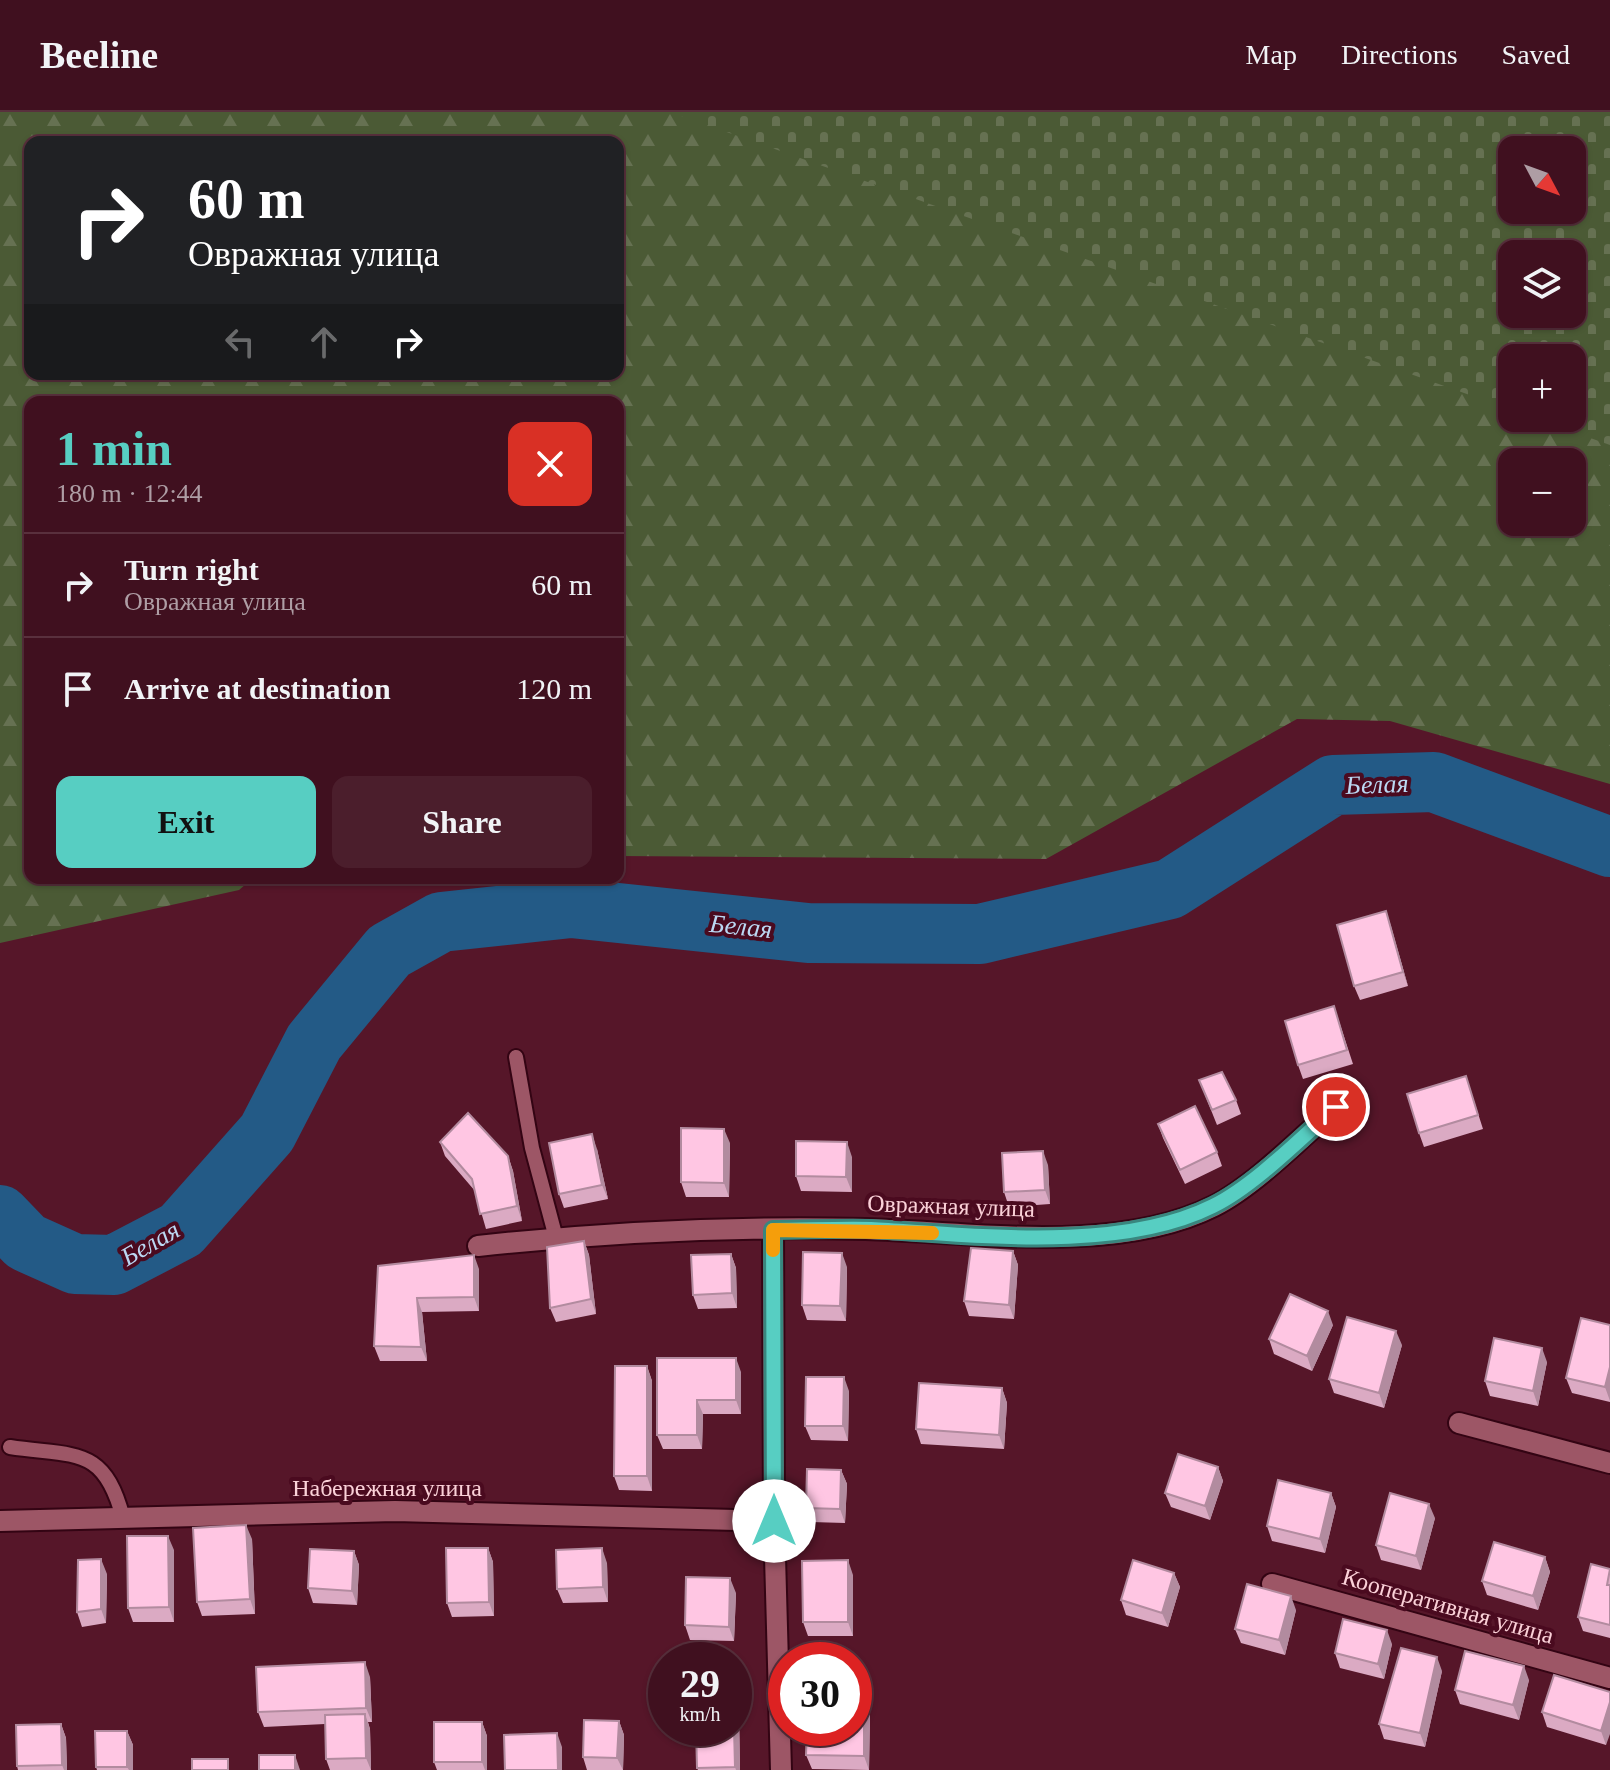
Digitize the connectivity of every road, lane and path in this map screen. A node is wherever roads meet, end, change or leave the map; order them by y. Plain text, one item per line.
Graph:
1 (516, 1057) dead end
2 (1336, 1107) dead end
3 (773, 1230) junction
4 (556, 1238) junction
5 (478, 1246) dead end
6 (1459, 1423) dead end
7 (10, 1447) dead end
8 (1610, 1463) edge
9 (123, 1518) junction
10 (0, 1521) edge
11 (774, 1521) junction
12 (1272, 1584) dead end
13 (1610, 1678) edge
14 (781, 1770) edge

1 - 4 lane
2 - 3 street, Овражная улица
3 - 4 street, Овражная улица
3 - 11 street
4 - 5 street, Овражная улица
6 - 8 street
7 - 9 lane
9 - 10 street, Набережная улица
9 - 11 street, Набережная улица
11 - 14 street
12 - 13 street, Кооперативная улица

